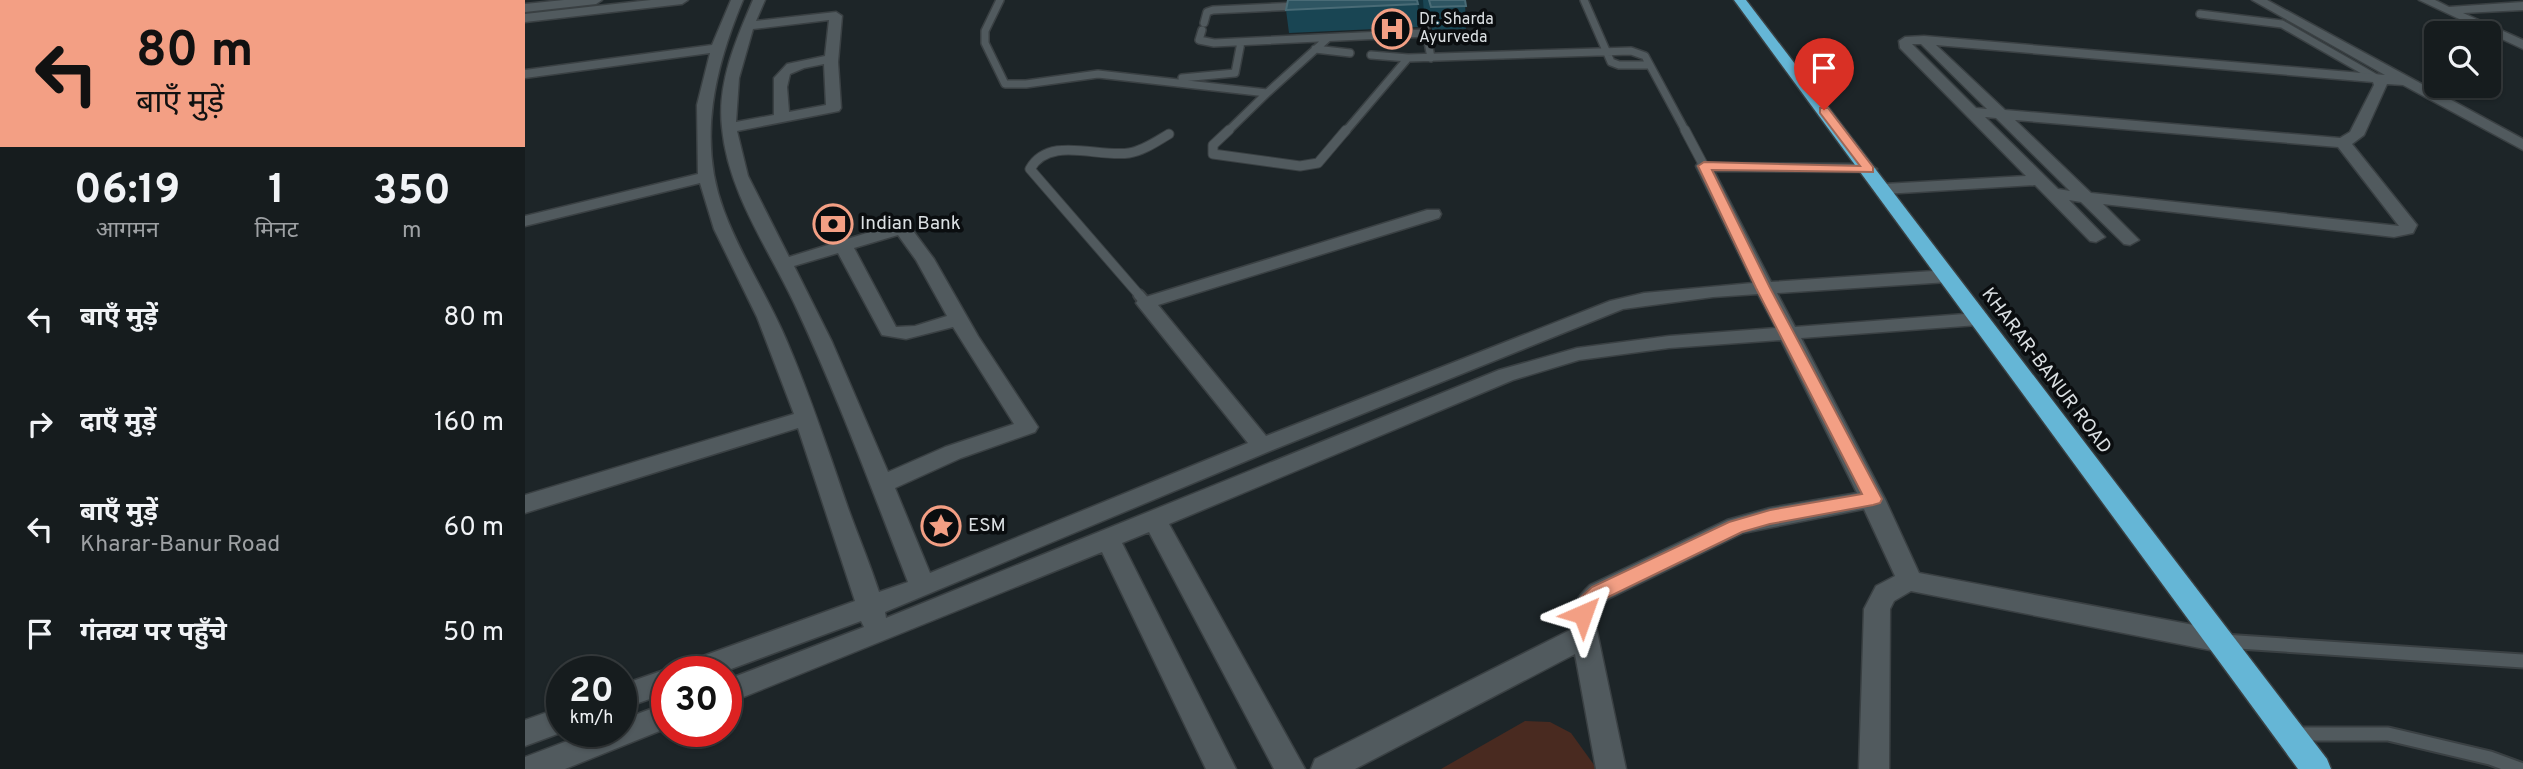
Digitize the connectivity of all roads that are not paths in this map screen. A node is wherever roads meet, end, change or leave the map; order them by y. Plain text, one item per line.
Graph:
1 (596, 0) edge
2 (682, 0) edge
3 (737, 0) edge
4 (759, 0) edge
5 (1000, 0) edge
6 (1219, 0) edge
7 (1584, 0) edge
8 (1740, 0) edge
9 (2258, 0) edge
10 (2273, 0) edge
11 (2425, 0) edge
12 (1261, 4) edge
13 (1314, 5) edge
14 (2523, 6) edge
15 (525, 8) edge
16 (1219, 9) junction
17 (2448, 10) junction
18 (2200, 14) dead end
19 (525, 18) edge
20 (1424, 20) dead end
21 (748, 26) junction
22 (1426, 33) junction
23 (1328, 38) junction
24 (1924, 40) junction
25 (1241, 42) junction
26 (2523, 45) edge
27 (716, 48) junction
28 (1315, 50) junction
29 (1606, 52) junction
30 (1350, 53) dead end
31 (1371, 55) dead end
32 (1408, 58) junction
33 (1431, 58) junction
34 (831, 59) junction
35 (1649, 65) junction
36 (525, 74) edge
37 (2378, 79) junction
38 (1154, 80) junction
39 (2406, 81) junction
40 (1267, 93) junction
41 (1973, 112) junction
42 (1997, 113) junction
43 (782, 118) junction
44 (729, 128) junction
45 (1169, 134) dead end
46 (2523, 135) edge
47 (2343, 143) junction
48 (2523, 145) edge
49 (1704, 166) junction
50 (1869, 169) junction
51 (706, 177) junction
52 (2042, 180) junction
53 (1884, 189) junction
54 (2056, 194) junction
55 (2086, 196) junction
56 (1433, 214) dead end
57 (525, 221) edge
58 (2096, 237) dead end
59 (2130, 240) dead end
60 (843, 245) junction
61 (783, 264) junction
62 (1948, 276) junction
63 (1763, 288) junction
64 (1146, 303) junction
65 (959, 319) junction
66 (1978, 320) junction
67 (1785, 332) junction
68 (806, 418) junction
69 (1262, 446) junction
70 (881, 485) junction
71 (1873, 499) junction
72 (525, 504) edge
73 (1155, 520) junction
74 (1108, 539) junction
75 (1910, 581) junction
76 (923, 586) junction
77 (870, 606) junction
78 (876, 633) junction
79 (1584, 636) junction
80 (2220, 641) junction
81 (734, 656) edge
82 (2523, 661) edge
83 (742, 686) edge
84 (651, 721) edge
85 (546, 725) edge
86 (525, 733) edge
87 (2289, 734) junction
88 (530, 769) edge
89 (1221, 769) edge
90 (1290, 769) edge
91 (1326, 769) edge
92 (1611, 769) edge
93 (1874, 769) edge
94 (2316, 769) edge
95 (2519, 769) edge

1 - 15 street
2 - 19 street
3 - 27 street
4 - 21 street
5 - 38 lane
6 - 16 lane
7 - 29 lane
8 - 50 highway, KHARAR-BANUR ROAD
9 - 39 street
10 - 46 street
11 - 17 street
12 - 13 lane
12 - 16 lane
14 - 17 street
16 - 25 lane
17 - 26 street
18 - 37 lane
20 - 22 lane
21 - 34 street
21 - 44 street
22 - 23 lane
22 - 33 lane
23 - 25 lane
23 - 28 lane
24 - 37 street
24 - 41 street
24 - 42 street
25 - 38 lane
27 - 36 street
27 - 51 street
28 - 30 lane
28 - 40 lane
29 - 33 lane
29 - 35 lane
29 - 35 lane
31 - 32 lane
32 - 33 lane
32 - 40 lane
34 - 43 street
34 - 43 street
35 - 49 lane
37 - 39 street
37 - 47 street
38 - 40 lane
39 - 48 street
41 - 42 street
41 - 52 street
42 - 47 street
42 - 55 street
43 - 44 street
44 - 61 street
45 - 64 lane
47 - 55 street
49 - 50 street
49 - 63 street
50 - 53 highway, KHARAR-BANUR ROAD
51 - 57 street
51 - 68 street
52 - 53 street
52 - 54 street
53 - 62 highway, KHARAR-BANUR ROAD
54 - 55 street
54 - 58 street
55 - 59 street
56 - 64 street
60 - 61 street
60 - 65 street
60 - 65 street
61 - 70 street
62 - 63 street
62 - 66 highway, KHARAR-BANUR ROAD
63 - 67 street
63 - 69 street
64 - 69 street
65 - 70 street
66 - 67 street
66 - 80 highway, KHARAR-BANUR ROAD
67 - 71 street
67 - 73 street
68 - 72 street
68 - 77 street
69 - 76 street
70 - 76 street
71 - 75 street
71 - 79 street
73 - 74 street
73 - 90 street
74 - 78 street
74 - 89 street
75 - 80 street
75 - 93 street
76 - 77 street
77 - 78 street
77 - 81 street
78 - 83 street
79 - 91 street
79 - 92 street
80 - 82 lane
80 - 87 highway, KHARAR-BANUR ROAD
84 - 88 street
85 - 86 street
87 - 94 highway, KHARAR-BANUR ROAD
87 - 95 lane

